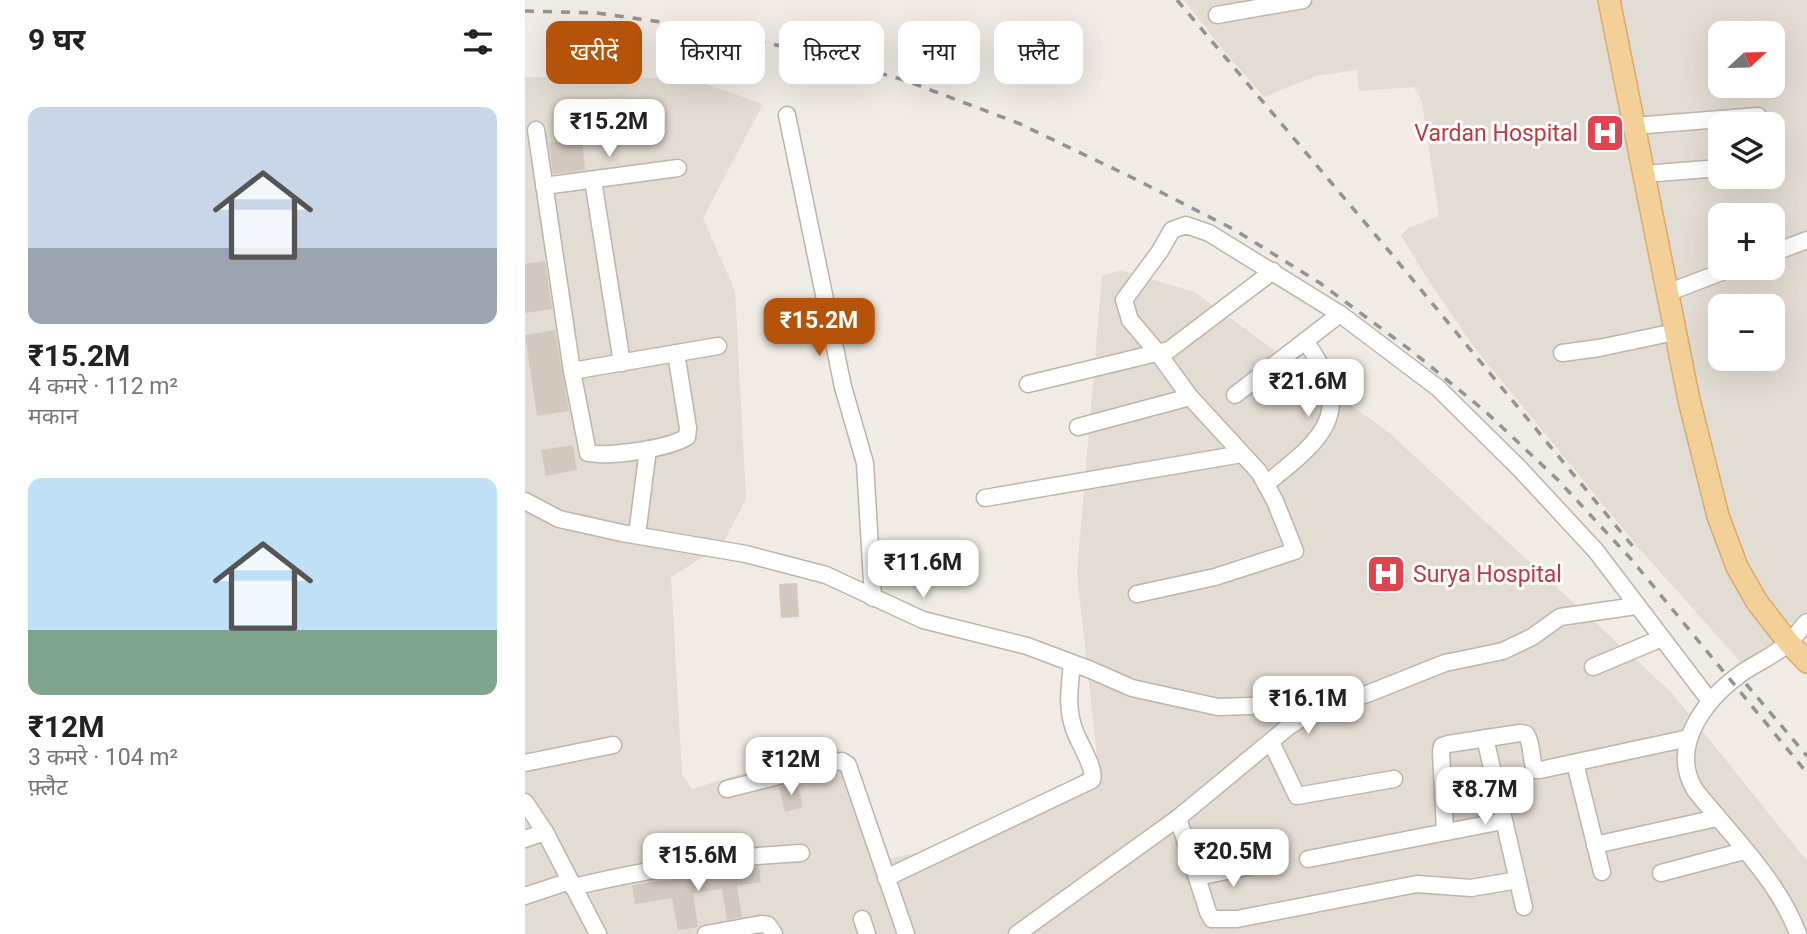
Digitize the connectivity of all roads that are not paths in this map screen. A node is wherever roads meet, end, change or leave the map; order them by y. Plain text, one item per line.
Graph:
1 (1303, 0) edge
2 (1609, 0) edge
3 (1217, 15) dead end
4 (787, 115) dead end
5 (1708, 120) edge
6 (1634, 126) junction
7 (536, 130) dead end
8 (678, 168) dead end
9 (1708, 169) edge
10 (1644, 174) junction
11 (593, 180) junction
12 (544, 186) junction
13 (1807, 240) edge
14 (1785, 248) edge
15 (1273, 271) junction
16 (1708, 277) edge
17 (1667, 293) junction
18 (1340, 314) junction
19 (1675, 332) junction
20 (1305, 341) junction
21 (718, 346) dead end
22 (676, 353) junction
23 (1158, 353) junction
24 (1562, 353) dead end
25 (622, 363) junction
26 (572, 371) junction
27 (1028, 384) dead end
28 (1235, 395) dead end
29 (1190, 397) junction
30 (1078, 427) dead end
31 (647, 449) junction
32 (1242, 454) junction
33 (1266, 484) junction
34 (985, 498) dead end
35 (525, 500) edge
36 (637, 536) junction
37 (1137, 594) dead end
38 (873, 598) junction
39 (1636, 606) junction
40 (1807, 622) edge
41 (1662, 638) junction
42 (1789, 643) junction
43 (1807, 662) edge
44 (1072, 663) junction
45 (1593, 667) dead end
46 (1710, 701) junction
47 (1316, 709) junction
48 (1485, 738) junction
49 (1689, 738) junction
50 (1271, 742) junction
51 (613, 745) dead end
52 (525, 763) edge
53 (1575, 763) junction
54 (1394, 779) dead end
55 (727, 789) dead end
56 (525, 802) edge
57 (1178, 818) junction
58 (1717, 818) junction
59 (1503, 821) junction
60 (1445, 831) junction
61 (545, 832) junction
62 (525, 839) edge
63 (1595, 845) junction
64 (1744, 851) junction
65 (801, 853) dead end
66 (1308, 859) dead end
67 (1262, 864) dead end
68 (1602, 872) dead end
69 (1661, 873) dead end
70 (1198, 877) junction
71 (886, 878) junction
72 (1518, 880) junction
73 (571, 884) junction
74 (525, 896) edge
75 (1524, 907) dead end
76 (1238, 926) edge
77 (598, 934) edge
78 (706, 934) edge
79 (774, 934) edge
80 (906, 934) edge
81 (1017, 934) edge
82 (1798, 934) edge

1 - 3 street
2 - 6 main road
4 - 38 street
5 - 6 street
6 - 10 main road
7 - 12 street
8 - 11 street
9 - 10 street
10 - 17 main road
11 - 12 street
11 - 25 street
12 - 26 street
13 - 14 street
15 - 18 street
15 - 23 street
15 - 23 street
16 - 17 street
17 - 19 main road
18 - 20 street
18 - 39 street
19 - 24 street
19 - 42 main road
20 - 28 street
20 - 33 street
21 - 22 street
22 - 25 street
22 - 31 street
23 - 27 street
23 - 29 street
25 - 26 street
26 - 31 street
29 - 30 street
29 - 32 street
31 - 36 street
32 - 33 street
32 - 34 street
33 - 37 street
35 - 36 street
36 - 38 street
38 - 44 street
39 - 41 street
39 - 47 street
40 - 42 street
41 - 45 street
41 - 46 street
42 - 43 main road
42 - 46 street
44 - 47 street
44 - 71 street
46 - 49 street
47 - 50 street
48 - 53 street
48 - 59 street
48 - 60 street
49 - 53 street
49 - 58 street
50 - 54 street
50 - 57 street
51 - 52 street
53 - 63 street
55 - 71 street
56 - 61 street
57 - 70 street
57 - 81 street
58 - 63 street
58 - 64 street
59 - 60 street
59 - 72 street
60 - 66 street
61 - 62 street
61 - 73 street
63 - 68 street
64 - 69 street
64 - 82 street
65 - 73 street
67 - 70 street
70 - 76 street
71 - 80 street
72 - 75 street
72 - 76 street
73 - 74 street
73 - 77 street
78 - 79 street

